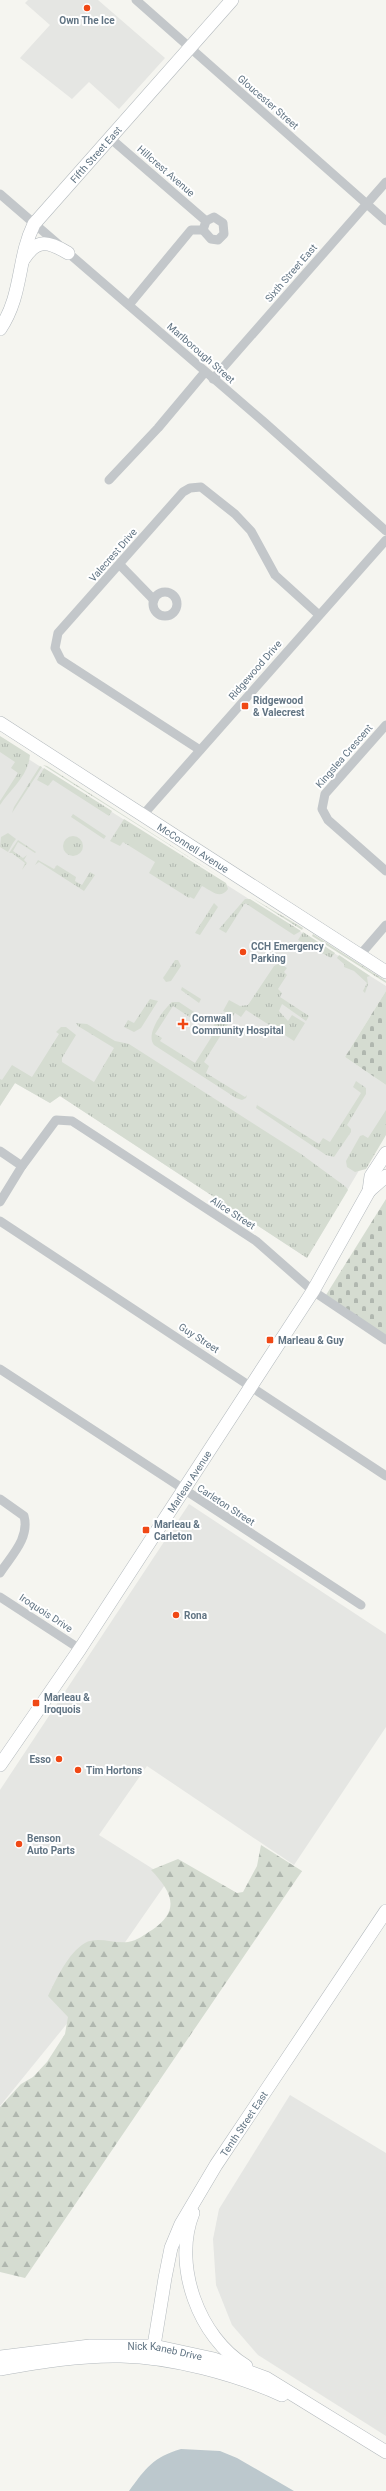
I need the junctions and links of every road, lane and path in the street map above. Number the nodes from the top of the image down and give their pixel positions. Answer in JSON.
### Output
{"nodes":[{"id":1,"x":136,"y":0,"type":"edge"},
{"id":2,"x":232,"y":0,"type":"edge"},
{"id":3,"x":189,"y":47,"type":"junction"},
{"id":4,"x":110,"y":138,"type":"junction"},
{"id":5,"x":386,"y":182,"type":"edge"},
{"id":6,"x":0,"y":194,"type":"edge"},
{"id":7,"x":367,"y":204,"type":"junction"},
{"id":8,"x":386,"y":220,"type":"edge"},
{"id":9,"x":34,"y":224,"type":"junction"},
{"id":10,"x":68,"y":253,"type":"junction"},
{"id":11,"x":23,"y":260,"type":"junction"},
{"id":12,"x":129,"y":305,"type":"junction"},
{"id":13,"x":0,"y":329,"type":"edge"},
{"id":14,"x":205,"y":372,"type":"junction"},
{"id":15,"x":213,"y":379,"type":"junction"},
{"id":16,"x":109,"y":480,"type":"dead end"},
{"id":17,"x":386,"y":531,"type":"edge"},
{"id":18,"x":386,"y":540,"type":"edge"},
{"id":19,"x":120,"y":565,"type":"junction"},
{"id":20,"x":154,"y":600,"type":"dead end"},
{"id":21,"x":318,"y":614,"type":"junction"},
{"id":22,"x":0,"y":723,"type":"edge"},
{"id":23,"x":386,"y":725,"type":"edge"},
{"id":24,"x":200,"y":750,"type":"junction"},
{"id":25,"x":142,"y":816,"type":"junction"},
{"id":26,"x":386,"y":871,"type":"edge"},
{"id":27,"x":386,"y":925,"type":"edge"},
{"id":28,"x":360,"y":955,"type":"junction"},
{"id":29,"x":386,"y":972,"type":"edge"},
{"id":30,"x":0,"y":1151,"type":"edge"},
{"id":31,"x":386,"y":1153,"type":"edge"},
{"id":32,"x":22,"y":1166,"type":"junction"},
{"id":33,"x":386,"y":1176,"type":"edge"},
{"id":34,"x":369,"y":1191,"type":"junction"},
{"id":35,"x":0,"y":1202,"type":"edge"},
{"id":36,"x":0,"y":1221,"type":"edge"},
{"id":37,"x":313,"y":1291,"type":"junction"},
{"id":38,"x":386,"y":1340,"type":"edge"},
{"id":39,"x":0,"y":1369,"type":"edge"},
{"id":40,"x":250,"y":1385,"type":"junction"},
{"id":41,"x":386,"y":1476,"type":"edge"},
{"id":42,"x":182,"y":1489,"type":"junction"},
{"id":43,"x":0,"y":1498,"type":"edge"},
{"id":44,"x":0,"y":1573,"type":"edge"},
{"id":45,"x":0,"y":1597,"type":"edge"},
{"id":46,"x":362,"y":1605,"type":"dead end"},
{"id":47,"x":80,"y":1648,"type":"junction"},
{"id":48,"x":0,"y":1765,"type":"edge"},
{"id":49,"x":386,"y":1911,"type":"edge"},
{"id":50,"x":202,"y":2190,"type":"junction"},
{"id":51,"x":153,"y":2352,"type":"junction"},
{"id":52,"x":0,"y":2357,"type":"edge"},
{"id":53,"x":0,"y":2368,"type":"edge"},
{"id":54,"x":266,"y":2378,"type":"junction"},
{"id":55,"x":316,"y":2410,"type":"junction"},
{"id":56,"x":386,"y":2452,"type":"edge"}],
"edges":[{"from":1,"to":3,"type":"street","name":"Gloucester Street"},
{"from":2,"to":3,"type":"street","name":"Fifth Street East"},
{"from":3,"to":4,"type":"street","name":"Fifth Street East"},
{"from":3,"to":7,"type":"street","name":"Gloucester Street"},
{"from":4,"to":9,"type":"street","name":"Fifth Street East"},
{"from":4,"to":12,"type":"street","name":"Hillcrest Avenue"},
{"from":5,"to":7,"type":"street","name":"Sixth Street East"},
{"from":6,"to":9,"type":"street","name":"Marlborough Street"},
{"from":7,"to":8,"type":"street","name":"Gloucester Street"},
{"from":7,"to":15,"type":"street","name":"Sixth Street East"},
{"from":9,"to":10,"type":"street","name":"Marlborough Street"},
{"from":9,"to":11,"type":"street","name":"Fifth Street East"},
{"from":10,"to":11,"type":"street"},
{"from":10,"to":12,"type":"street","name":"Marlborough Street"},
{"from":11,"to":13,"type":"street","name":"Fifth Street East"},
{"from":12,"to":14,"type":"street","name":"Marlborough Street"},
{"from":14,"to":15,"type":"street","name":"Marlborough Street"},
{"from":14,"to":16,"type":"street"},
{"from":15,"to":17,"type":"street","name":"Marlborough Street"},
{"from":18,"to":21,"type":"street","name":"Ridgewood Drive"},
{"from":19,"to":20,"type":"street"},
{"from":19,"to":21,"type":"street","name":"Valecrest Drive"},
{"from":19,"to":24,"type":"street","name":"Valecrest Drive"},
{"from":21,"to":24,"type":"street","name":"Ridgewood Drive"},
{"from":22,"to":25,"type":"street","name":"McConnell Avenue"},
{"from":23,"to":26,"type":"street","name":"Kingslea Crescent"},
{"from":24,"to":25,"type":"street","name":"Ridgewood Drive"},
{"from":25,"to":28,"type":"street","name":"McConnell Avenue"},
{"from":27,"to":28,"type":"street"},
{"from":28,"to":29,"type":"street","name":"McConnell Avenue"},
{"from":30,"to":32,"type":"street"},
{"from":31,"to":34,"type":"street","name":"Marleau Avenue"},
{"from":32,"to":35,"type":"street"},
{"from":32,"to":37,"type":"street","name":"Alice Street"},
{"from":33,"to":34,"type":"street","name":"Marleau Avenue"},
{"from":34,"to":37,"type":"street","name":"Marleau Avenue"},
{"from":36,"to":40,"type":"street","name":"Guy Street"},
{"from":37,"to":38,"type":"street","name":"Alice Street"},
{"from":37,"to":40,"type":"street","name":"Marleau Avenue"},
{"from":39,"to":42,"type":"street","name":"Carleton Street"},
{"from":40,"to":41,"type":"street","name":"Guy Street"},
{"from":40,"to":42,"type":"street","name":"Marleau Avenue"},
{"from":42,"to":46,"type":"street","name":"Carleton Street"},
{"from":42,"to":47,"type":"street","name":"Marleau Avenue"},
{"from":43,"to":44,"type":"street"},
{"from":45,"to":47,"type":"street","name":"Iroquois Drive"},
{"from":47,"to":48,"type":"street","name":"Marleau Avenue"},
{"from":49,"to":50,"type":"street","name":"Tenth Street East"},
{"from":50,"to":51,"type":"street","name":"Tenth Street East"},
{"from":50,"to":54,"type":"street"},
{"from":51,"to":52,"type":"street","name":"Nick Kaneb Drive"},
{"from":51,"to":53,"type":"street","name":"Nick Kaneb Drive"},
{"from":51,"to":54,"type":"street","name":"Nick Kaneb Drive"},
{"from":51,"to":55,"type":"street","name":"Nick Kaneb Drive"},
{"from":54,"to":55,"type":"street","name":"Nick Kaneb Drive"},
{"from":55,"to":56,"type":"street","name":"Nick Kaneb Drive"}]}
